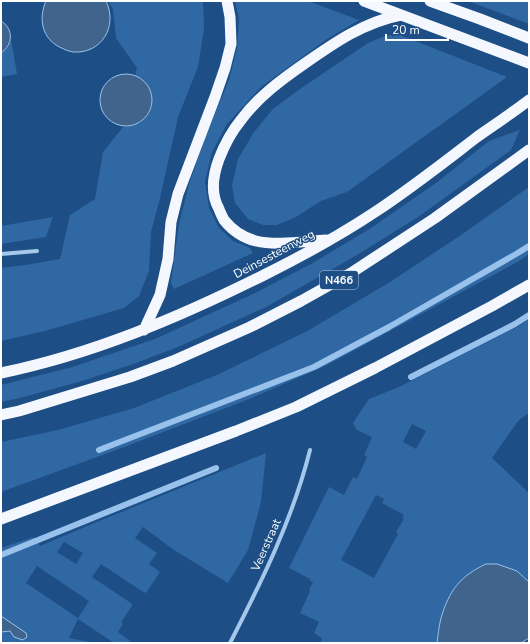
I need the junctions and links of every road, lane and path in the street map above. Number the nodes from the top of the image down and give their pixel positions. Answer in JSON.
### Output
{"nodes":[{"id":1,"x":227,"y":1,"type":"edge"},
{"id":2,"x":364,"y":1,"type":"edge"},
{"id":3,"x":430,"y":1,"type":"edge"},
{"id":4,"x":401,"y":15,"type":"junction"},
{"id":5,"x":529,"y":38,"type":"edge"},
{"id":6,"x":529,"y":63,"type":"edge"},
{"id":7,"x":529,"y":100,"type":"edge"},
{"id":8,"x":529,"y":150,"type":"edge"},
{"id":9,"x":330,"y":239,"type":"junction"},
{"id":10,"x":36,"y":251,"type":"dead end"},
{"id":11,"x":1,"y":254,"type":"edge"},
{"id":12,"x":529,"y":285,"type":"edge"},
{"id":13,"x":144,"y":330,"type":"junction"},
{"id":14,"x":1,"y":373,"type":"edge"},
{"id":15,"x":1,"y":415,"type":"edge"},
{"id":16,"x":310,"y":450,"type":"dead end"},
{"id":17,"x":1,"y":519,"type":"edge"},
{"id":18,"x":230,"y":643,"type":"edge"}],
"edges":[{"from":1,"to":13,"type":"highway"},
{"from":2,"to":4,"type":"highway"},
{"from":3,"to":5,"type":"highway"},
{"from":4,"to":6,"type":"highway"},
{"from":4,"to":9,"type":"highway"},
{"from":7,"to":9,"type":"highway","name":"Deinsesteenweg"},
{"from":8,"to":15,"type":"highway","number":"N466"},
{"from":9,"to":13,"type":"highway","name":"Deinsesteenweg"},
{"from":10,"to":11,"type":"street"},
{"from":12,"to":17,"type":"highway"},
{"from":13,"to":14,"type":"highway","name":"Deinsesteenweg"},
{"from":16,"to":18,"type":"street","name":"Veerstraat"}]}
